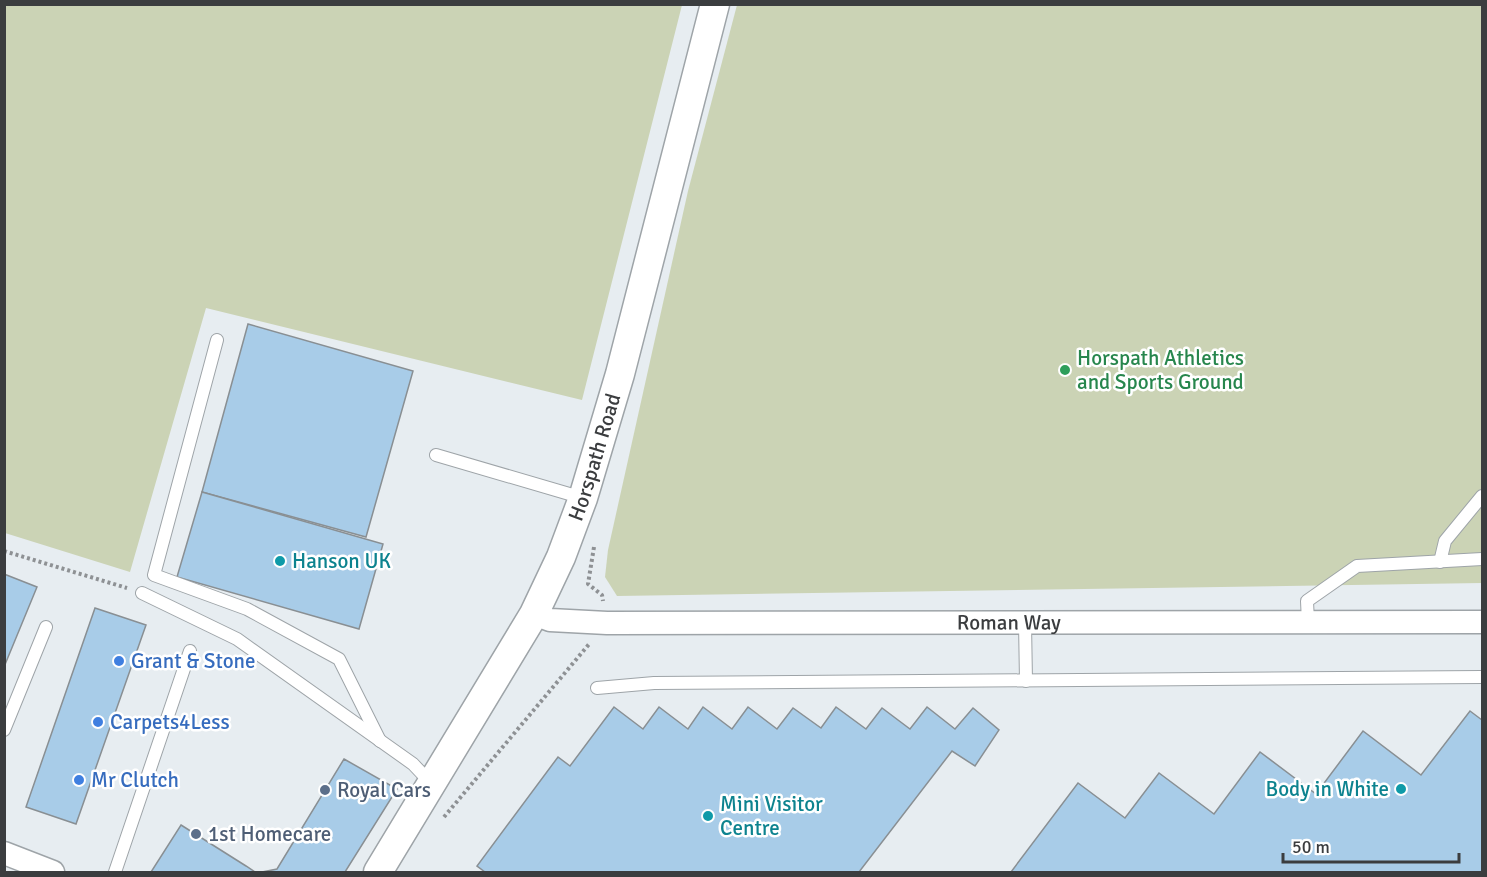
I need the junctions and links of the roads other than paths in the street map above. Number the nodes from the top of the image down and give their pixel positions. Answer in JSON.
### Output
{"nodes":[{"id":1,"x":715,"y":4,"type":"edge"},
{"id":2,"x":218,"y":340,"type":"dead end"},
{"id":3,"x":436,"y":455,"type":"dead end"},
{"id":4,"x":1482,"y":496,"type":"edge"},
{"id":5,"x":583,"y":498,"type":"junction"},
{"id":6,"x":1482,"y":559,"type":"edge"},
{"id":7,"x":1440,"y":561,"type":"junction"},
{"id":8,"x":142,"y":593,"type":"dead end"},
{"id":9,"x":534,"y":614,"type":"junction"},
{"id":10,"x":1025,"y":622,"type":"junction"},
{"id":11,"x":1308,"y":622,"type":"junction"},
{"id":12,"x":1482,"y":622,"type":"edge"},
{"id":13,"x":46,"y":627,"type":"dead end"},
{"id":14,"x":190,"y":651,"type":"dead end"},
{"id":15,"x":1482,"y":677,"type":"edge"},
{"id":16,"x":1026,"y":681,"type":"junction"},
{"id":17,"x":597,"y":688,"type":"dead end"},
{"id":18,"x":4,"y":730,"type":"edge"},
{"id":19,"x":380,"y":741,"type":"junction"},
{"id":20,"x":432,"y":784,"type":"junction"},
{"id":21,"x":4,"y":853,"type":"edge"},
{"id":22,"x":53,"y":873,"type":"edge"},
{"id":23,"x":115,"y":873,"type":"edge"},
{"id":24,"x":378,"y":873,"type":"edge"}],
"edges":[{"from":1,"to":5,"type":"street","name":"Horspath Road"},
{"from":2,"to":19,"type":"lane"},
{"from":3,"to":5,"type":"lane"},
{"from":4,"to":7,"type":"lane"},
{"from":5,"to":9,"type":"street","name":"Horspath Road"},
{"from":6,"to":7,"type":"lane"},
{"from":7,"to":11,"type":"lane"},
{"from":8,"to":19,"type":"lane"},
{"from":9,"to":10,"type":"street","name":"Roman Way"},
{"from":9,"to":20,"type":"street","name":"Horspath Road"},
{"from":10,"to":11,"type":"street","name":"Roman Way"},
{"from":10,"to":16,"type":"lane"},
{"from":11,"to":12,"type":"street","name":"Roman Way"},
{"from":13,"to":18,"type":"lane"},
{"from":14,"to":23,"type":"lane"},
{"from":15,"to":16,"type":"lane"},
{"from":16,"to":17,"type":"lane"},
{"from":19,"to":20,"type":"lane"},
{"from":20,"to":24,"type":"street","name":"Horspath Road"},
{"from":21,"to":22,"type":"street"}]}
